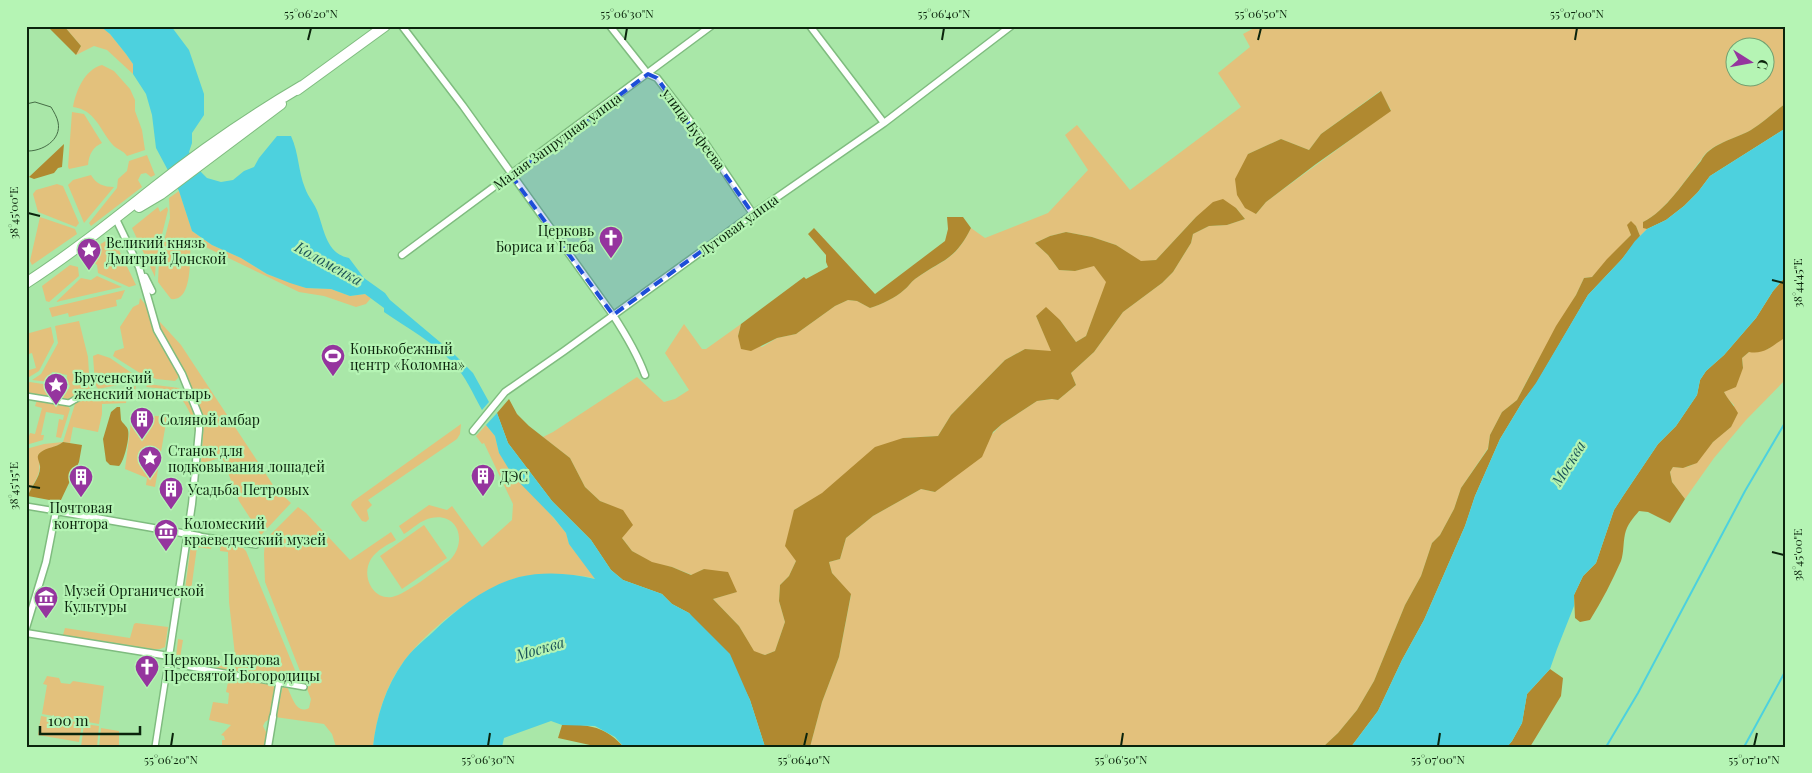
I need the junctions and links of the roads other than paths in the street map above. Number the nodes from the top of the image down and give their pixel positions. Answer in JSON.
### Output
{"nodes":[{"id":1,"x":385,"y":26,"type":"edge"},
{"id":2,"x":402,"y":26,"type":"edge"},
{"id":3,"x":610,"y":26,"type":"edge"},
{"id":4,"x":711,"y":26,"type":"edge"},
{"id":5,"x":810,"y":26,"type":"edge"},
{"id":6,"x":1011,"y":26,"type":"edge"},
{"id":7,"x":648,"y":74,"type":"junction"},
{"id":8,"x":884,"y":123,"type":"junction"},
{"id":9,"x":511,"y":175,"type":"junction"},
{"id":10,"x":753,"y":214,"type":"junction"},
{"id":11,"x":116,"y":219,"type":"junction"},
{"id":12,"x":402,"y":255,"type":"dead end"},
{"id":13,"x":139,"y":267,"type":"junction"},
{"id":14,"x":26,"y":283,"type":"edge"},
{"id":15,"x":152,"y":291,"type":"dead end"},
{"id":16,"x":613,"y":316,"type":"junction"},
{"id":17,"x":645,"y":375,"type":"dead end"},
{"id":18,"x":83,"y":395,"type":"dead end"},
{"id":19,"x":26,"y":396,"type":"edge"},
{"id":20,"x":473,"y":431,"type":"dead end"},
{"id":21,"x":26,"y":506,"type":"edge"},
{"id":22,"x":56,"y":511,"type":"junction"},
{"id":23,"x":187,"y":534,"type":"junction"},
{"id":24,"x":199,"y":536,"type":"joint"},
{"id":25,"x":256,"y":546,"type":"dead end"},
{"id":26,"x":26,"y":628,"type":"edge"},
{"id":27,"x":26,"y":633,"type":"edge"},
{"id":28,"x":169,"y":660,"type":"junction"},
{"id":29,"x":279,"y":682,"type":"junction"},
{"id":30,"x":304,"y":687,"type":"dead end"},
{"id":31,"x":273,"y":717,"type":"joint"},
{"id":32,"x":155,"y":747,"type":"edge"},
{"id":33,"x":268,"y":747,"type":"edge"}],
"edges":[{"from":1,"to":11,"type":"main road"},
{"from":2,"to":9,"type":"street"},
{"from":3,"to":7,"type":"street","name":"улица Буфеева"},
{"from":4,"to":7,"type":"street","name":"Малая Запрудная улица"},
{"from":5,"to":8,"type":"street"},
{"from":6,"to":8,"type":"street","name":"Луговая улица"},
{"from":7,"to":9,"type":"street","name":"Малая Запрудная улица"},
{"from":7,"to":10,"type":"street","name":"улица Буфеева"},
{"from":8,"to":10,"type":"street","name":"Луговая улица"},
{"from":9,"to":12,"type":"street","name":"Малая Запрудная улица"},
{"from":9,"to":16,"type":"street"},
{"from":10,"to":16,"type":"street","name":"Луговая улица"},
{"from":11,"to":13,"type":"street"},
{"from":11,"to":14,"type":"main road"},
{"from":13,"to":15,"type":"street"},
{"from":13,"to":23,"type":"street"},
{"from":16,"to":17,"type":"street"},
{"from":16,"to":20,"type":"street","name":"Луговая улица"},
{"from":18,"to":19,"type":"street"},
{"from":21,"to":22,"type":"street"},
{"from":22,"to":23,"type":"street"},
{"from":22,"to":26,"type":"street"},
{"from":23,"to":24,"type":"street"},
{"from":23,"to":28,"type":"street"},
{"from":24,"to":25,"type":"street"},
{"from":27,"to":28,"type":"street"},
{"from":28,"to":29,"type":"street"},
{"from":28,"to":32,"type":"street"},
{"from":29,"to":30,"type":"street"},
{"from":29,"to":31,"type":"street"},
{"from":31,"to":33,"type":"street"}]}
